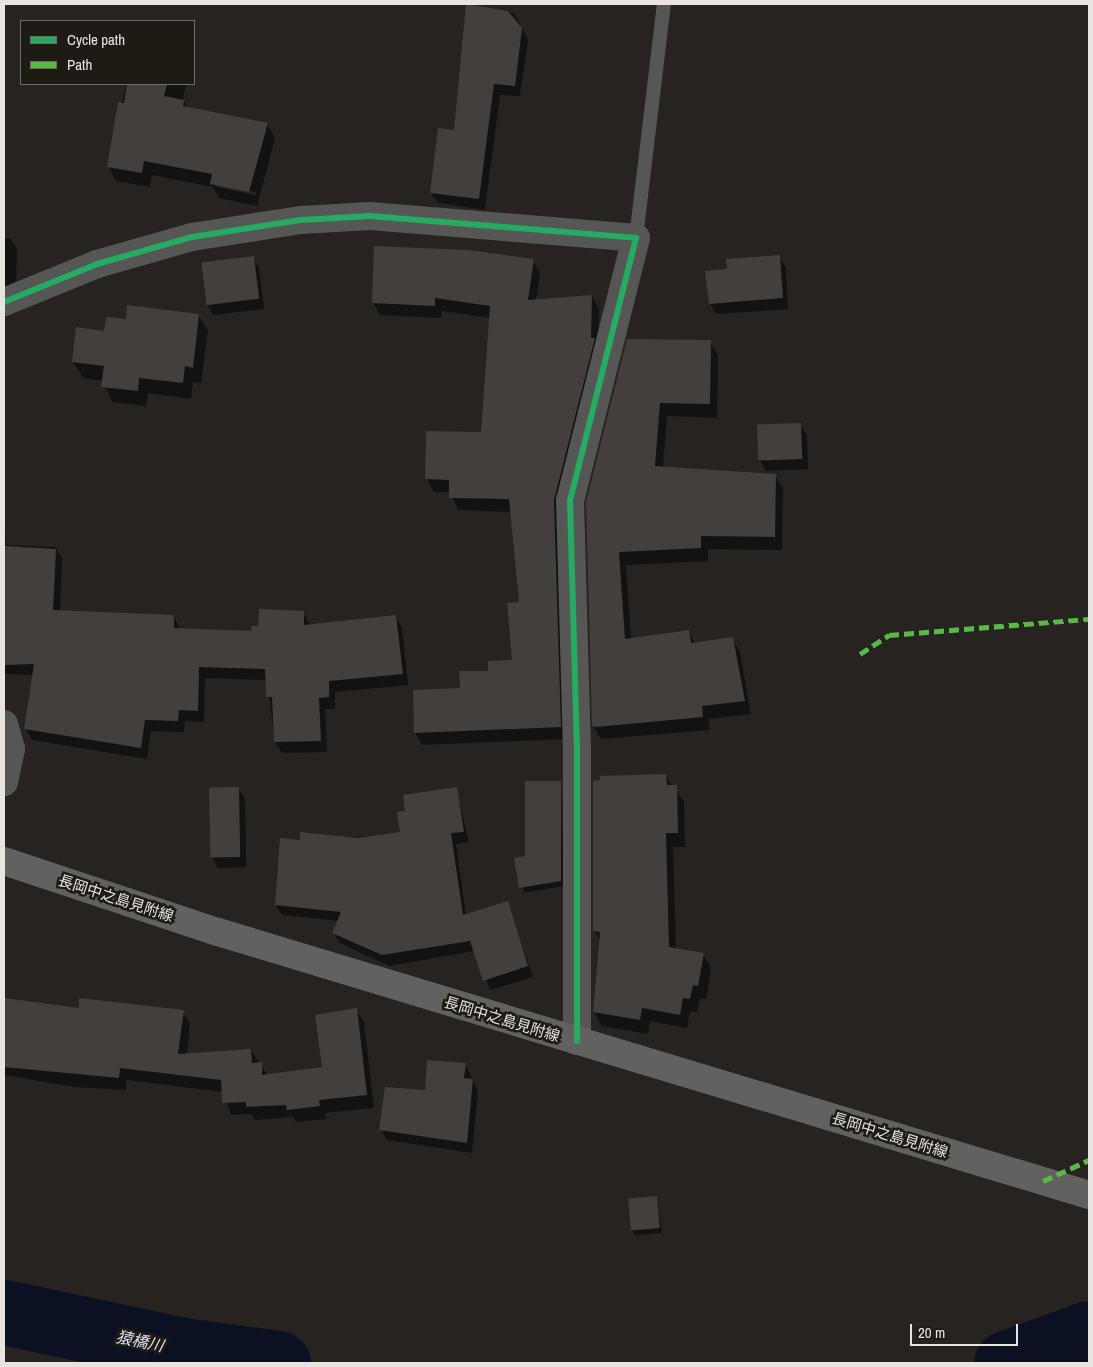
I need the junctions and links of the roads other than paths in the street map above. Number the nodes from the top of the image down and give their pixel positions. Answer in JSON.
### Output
{"nodes":[{"id":1,"x":664,"y":4,"type":"edge"},
{"id":2,"x":636,"y":238,"type":"junction"},
{"id":3,"x":4,"y":302,"type":"edge"},
{"id":4,"x":4,"y":724,"type":"edge"},
{"id":5,"x":4,"y":782,"type":"edge"},
{"id":6,"x":4,"y":861,"type":"edge"},
{"id":7,"x":577,"y":1041,"type":"junction"},
{"id":8,"x":1089,"y":1195,"type":"edge"}],
"edges":[{"from":1,"to":2,"type":"lane"},
{"from":2,"to":3,"type":"street"},
{"from":2,"to":7,"type":"street"},
{"from":4,"to":5,"type":"street"},
{"from":6,"to":7,"type":"main road","name":"長岡中之島見附線"},
{"from":7,"to":8,"type":"main road","name":"長岡中之島見附線"}]}
